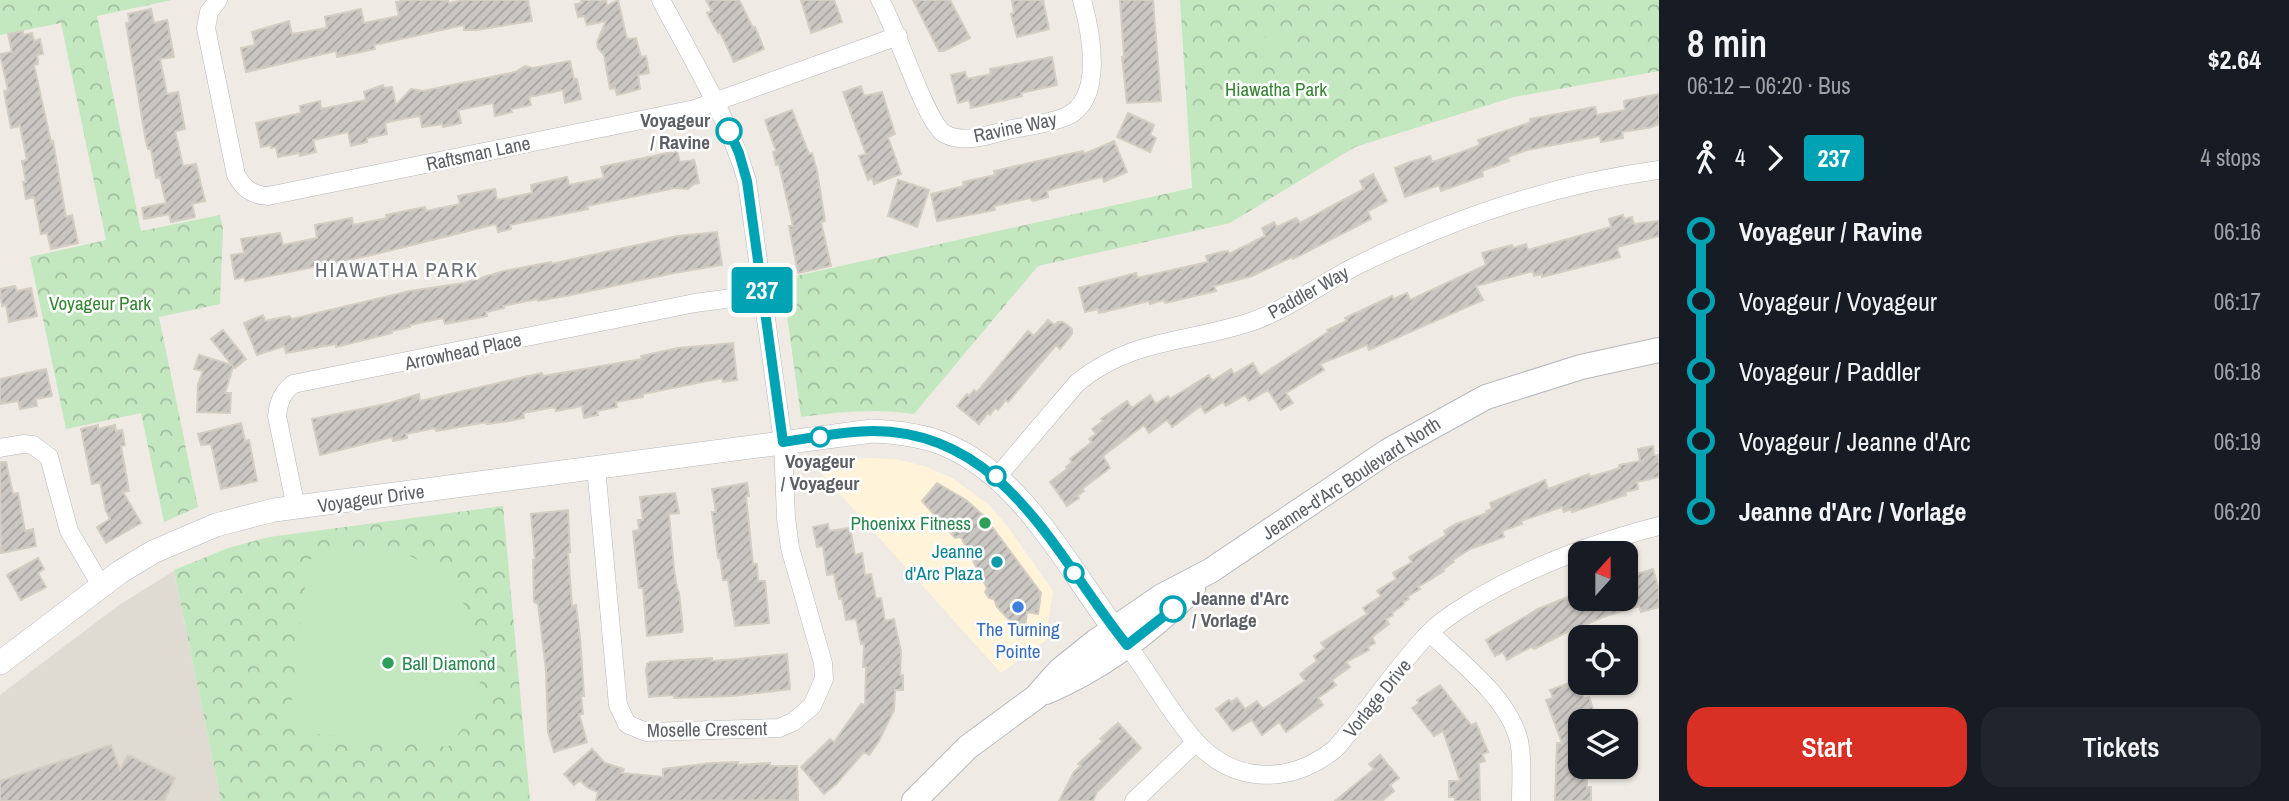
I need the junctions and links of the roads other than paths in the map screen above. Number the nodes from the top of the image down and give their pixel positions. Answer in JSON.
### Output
{"nodes":[{"id":1,"x":218,"y":0,"type":"edge"},
{"id":2,"x":661,"y":0,"type":"edge"},
{"id":3,"x":880,"y":0,"type":"edge"},
{"id":4,"x":1082,"y":0,"type":"edge"},
{"id":5,"x":898,"y":36,"type":"junction"},
{"id":6,"x":715,"y":102,"type":"junction"},
{"id":7,"x":1659,"y":170,"type":"edge"},
{"id":8,"x":762,"y":295,"type":"junction"},
{"id":9,"x":1659,"y":350,"type":"edge"},
{"id":10,"x":783,"y":442,"type":"junction"},
{"id":11,"x":0,"y":448,"type":"edge"},
{"id":12,"x":596,"y":467,"type":"junction"},
{"id":13,"x":997,"y":477,"type":"junction"},
{"id":14,"x":296,"y":508,"type":"junction"},
{"id":15,"x":1659,"y":526,"type":"edge"},
{"id":16,"x":102,"y":587,"type":"junction"},
{"id":17,"x":1430,"y":633,"type":"junction"},
{"id":18,"x":1121,"y":637,"type":"junction"},
{"id":19,"x":0,"y":663,"type":"edge"},
{"id":20,"x":1196,"y":742,"type":"junction"},
{"id":21,"x":914,"y":801,"type":"edge"},
{"id":22,"x":1134,"y":801,"type":"edge"},
{"id":23,"x":1521,"y":801,"type":"edge"}],
"edges":[{"from":1,"to":6,"type":"street","name":"Raftsman Lane"},
{"from":2,"to":6,"type":"street"},
{"from":3,"to":5,"type":"street","name":"Ravine Way"},
{"from":4,"to":5,"type":"street","name":"Ravine Way"},
{"from":5,"to":6,"type":"street","name":"Raftsman Lane"},
{"from":6,"to":8,"type":"street"},
{"from":7,"to":13,"type":"street","name":"Paddler Way"},
{"from":8,"to":10,"type":"street"},
{"from":8,"to":14,"type":"street","name":"Arrowhead Place"},
{"from":9,"to":18,"type":"main road","name":"Jeanne-d'Arc Boulevard North"},
{"from":10,"to":12,"type":"street","name":"Voyageur Drive"},
{"from":10,"to":12,"type":"street","name":"Moselle Crescent"},
{"from":10,"to":13,"type":"street","name":"Voyageur Drive"},
{"from":11,"to":16,"type":"street"},
{"from":12,"to":14,"type":"street","name":"Voyageur Drive"},
{"from":13,"to":18,"type":"street","name":"Voyageur Drive"},
{"from":14,"to":16,"type":"street","name":"Voyageur Drive"},
{"from":15,"to":17,"type":"street","name":"Vorlage Drive"},
{"from":16,"to":19,"type":"street","name":"Voyageur Drive"},
{"from":17,"to":20,"type":"street","name":"Vorlage Drive"},
{"from":17,"to":23,"type":"street"},
{"from":18,"to":20,"type":"street","name":"Vorlage Drive"},
{"from":18,"to":21,"type":"main road","name":"Jeanne-d'Arc Boulevard North"},
{"from":20,"to":22,"type":"street"}]}
